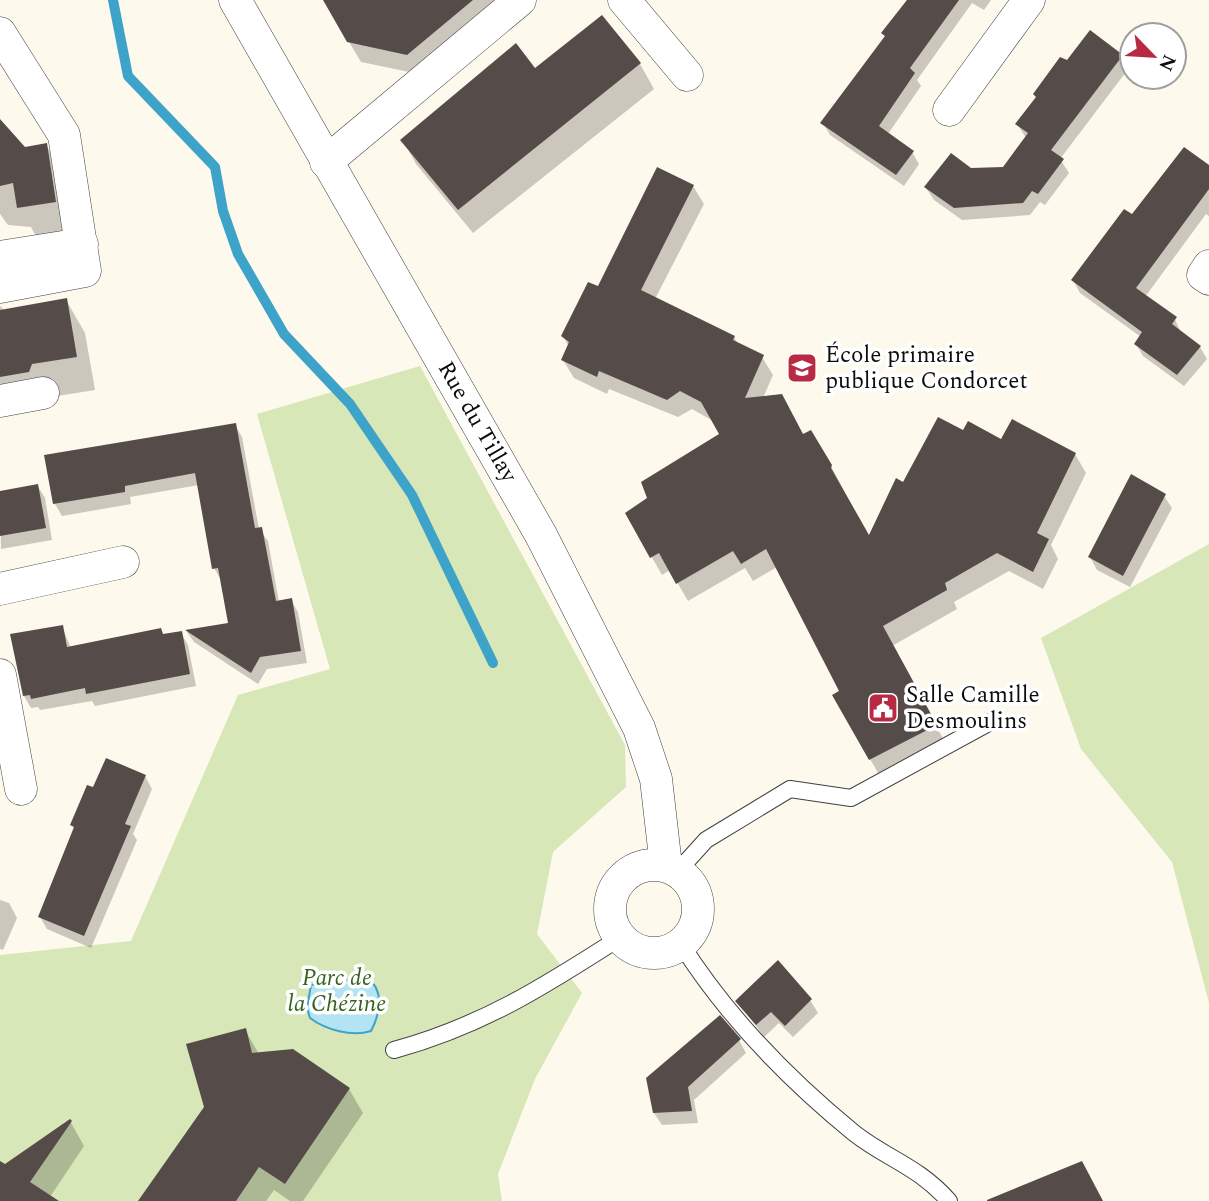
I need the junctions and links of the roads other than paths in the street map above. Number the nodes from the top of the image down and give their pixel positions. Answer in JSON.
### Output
{"nodes":[{"id":1,"x":234,"y":0,"type":"edge"},
{"id":2,"x":520,"y":0,"type":"edge"},
{"id":3,"x":624,"y":0,"type":"edge"},
{"id":4,"x":1029,"y":0,"type":"edge"},
{"id":5,"x":0,"y":33,"type":"edge"},
{"id":6,"x":688,"y":75,"type":"dead end"},
{"id":7,"x":949,"y":110,"type":"dead end"},
{"id":8,"x":326,"y":162,"type":"junction"},
{"id":9,"x":82,"y":244,"type":"junction"},
{"id":10,"x":0,"y":257,"type":"edge"},
{"id":11,"x":1209,"y":266,"type":"edge"},
{"id":12,"x":1209,"y":279,"type":"edge"},
{"id":13,"x":0,"y":288,"type":"edge"},
{"id":14,"x":43,"y":393,"type":"dead end"},
{"id":15,"x":0,"y":401,"type":"edge"},
{"id":16,"x":123,"y":562,"type":"dead end"},
{"id":17,"x":0,"y":589,"type":"edge"},
{"id":18,"x":0,"y":675,"type":"edge"},
{"id":19,"x":994,"y":720,"type":"dead end"},
{"id":20,"x":21,"y":789,"type":"dead end"},
{"id":21,"x":672,"y":869,"type":"junction"},
{"id":22,"x":621,"y":937,"type":"junction"},
{"id":23,"x":681,"y":944,"type":"junction"},
{"id":24,"x":394,"y":1050,"type":"dead end"},
{"id":25,"x":949,"y":1201,"type":"edge"}],
"edges":[{"from":1,"to":8,"type":"street","name":"Rue du Tillay"},
{"from":2,"to":8,"type":"street"},
{"from":3,"to":6,"type":"street"},
{"from":4,"to":7,"type":"street"},
{"from":5,"to":9,"type":"street"},
{"from":8,"to":21,"type":"street","name":"Rue du Tillay"},
{"from":9,"to":10,"type":"street"},
{"from":9,"to":13,"type":"street"},
{"from":11,"to":12,"type":"street"},
{"from":14,"to":15,"type":"street"},
{"from":16,"to":17,"type":"street"},
{"from":18,"to":20,"type":"street"},
{"from":19,"to":21,"type":"lane"},
{"from":21,"to":22,"type":"street"},
{"from":21,"to":23,"type":"street"},
{"from":22,"to":23,"type":"street"},
{"from":22,"to":24,"type":"lane"},
{"from":23,"to":25,"type":"lane"}]}
